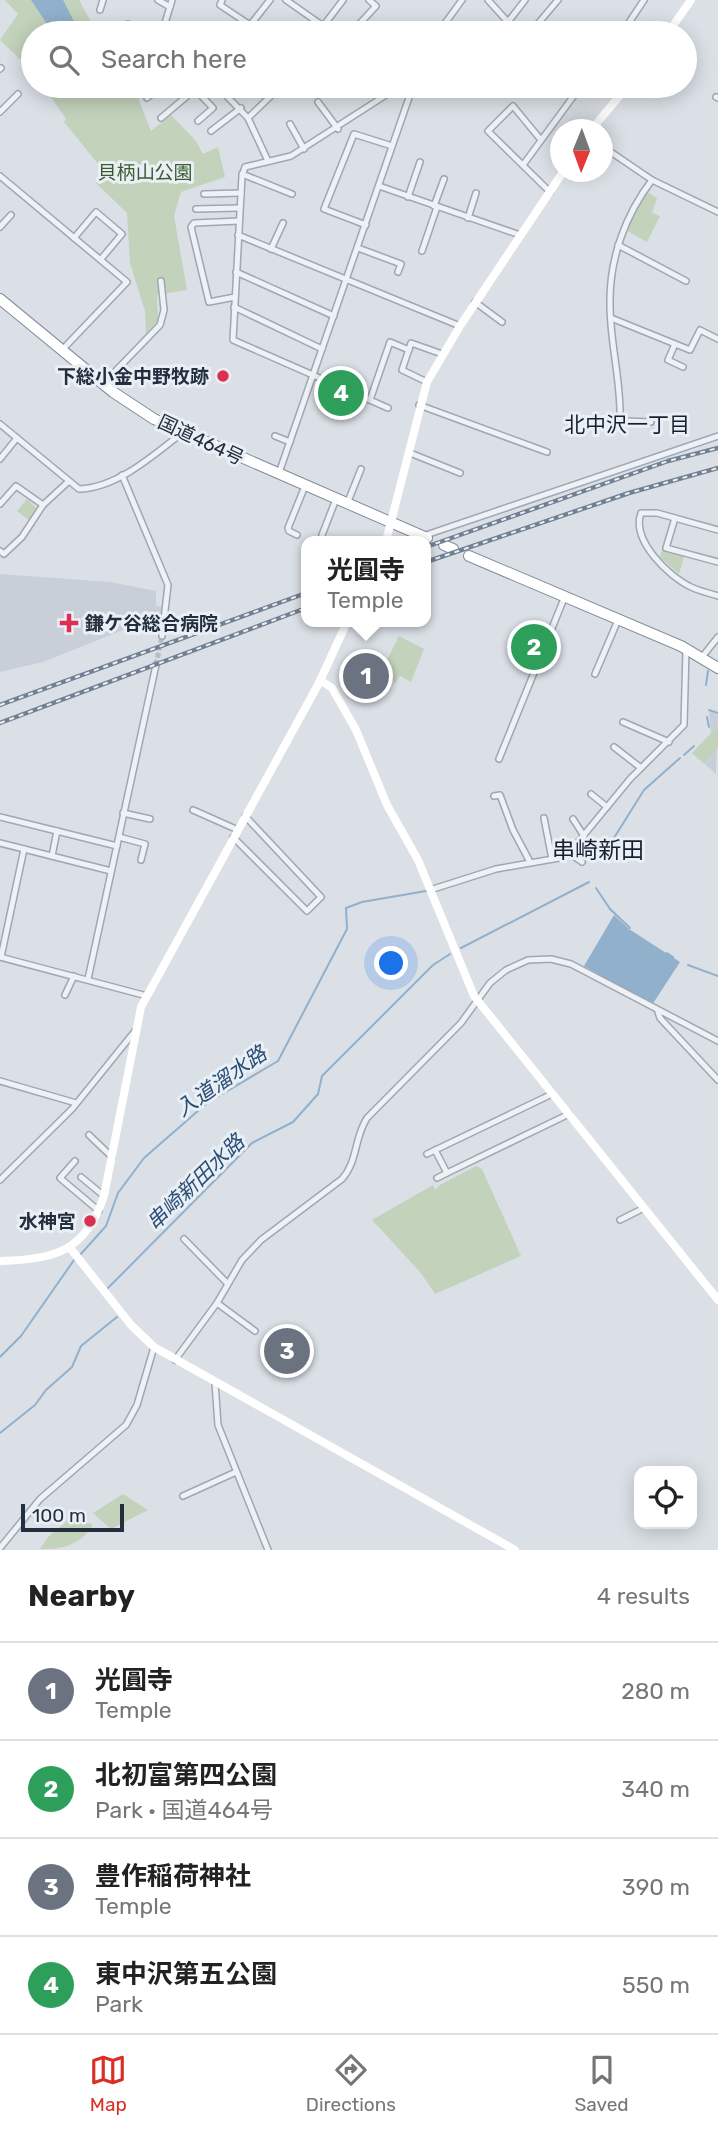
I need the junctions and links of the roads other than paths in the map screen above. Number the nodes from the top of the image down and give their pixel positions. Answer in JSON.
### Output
{"nodes":[{"id":1,"x":103,"y":0,"type":"edge"},
{"id":2,"x":158,"y":0,"type":"edge"},
{"id":3,"x":222,"y":0,"type":"edge"},
{"id":4,"x":270,"y":0,"type":"edge"},
{"id":5,"x":286,"y":0,"type":"edge"},
{"id":6,"x":343,"y":0,"type":"edge"},
{"id":7,"x":369,"y":0,"type":"edge"},
{"id":8,"x":462,"y":0,"type":"edge"},
{"id":9,"x":488,"y":0,"type":"edge"},
{"id":10,"x":525,"y":0,"type":"edge"},
{"id":11,"x":558,"y":0,"type":"edge"},
{"id":12,"x":644,"y":0,"type":"edge"},
{"id":13,"x":691,"y":0,"type":"edge"},
{"id":14,"x":171,"y":3,"type":"edge"},
{"id":15,"x":100,"y":10,"type":"dead end"},
{"id":16,"x":166,"y":21,"type":"edge"},
{"id":17,"x":244,"y":21,"type":"edge"},
{"id":18,"x":253,"y":21,"type":"edge"},
{"id":19,"x":316,"y":21,"type":"edge"},
{"id":20,"x":327,"y":21,"type":"edge"},
{"id":21,"x":362,"y":21,"type":"edge"},
{"id":22,"x":447,"y":21,"type":"edge"},
{"id":23,"x":507,"y":21,"type":"edge"},
{"id":24,"x":509,"y":21,"type":"edge"},
{"id":25,"x":540,"y":21,"type":"edge"},
{"id":26,"x":630,"y":21,"type":"edge"},
{"id":27,"x":676,"y":21,"type":"edge"},
{"id":28,"x":18,"y":94,"type":"dead end"},
{"id":29,"x":183,"y":98,"type":"edge"},
{"id":30,"x":204,"y":98,"type":"edge"},
{"id":31,"x":230,"y":98,"type":"edge"},
{"id":32,"x":270,"y":98,"type":"edge"},
{"id":33,"x":279,"y":98,"type":"edge"},
{"id":34,"x":383,"y":98,"type":"edge"},
{"id":35,"x":409,"y":98,"type":"edge"},
{"id":36,"x":572,"y":98,"type":"edge"},
{"id":37,"x":618,"y":98,"type":"edge"},
{"id":38,"x":282,"y":101,"type":"dead end"},
{"id":39,"x":318,"y":102,"type":"dead end"},
{"id":40,"x":241,"y":108,"type":"junction"},
{"id":41,"x":0,"y":111,"type":"edge"},
{"id":42,"x":161,"y":118,"type":"dead end"},
{"id":43,"x":248,"y":118,"type":"junction"},
{"id":44,"x":556,"y":119,"type":"edge"},
{"id":45,"x":600,"y":119,"type":"edge"},
{"id":46,"x":198,"y":121,"type":"dead end"},
{"id":47,"x":290,"y":124,"type":"dead end"},
{"id":48,"x":550,"y":127,"type":"edge"},
{"id":49,"x":338,"y":129,"type":"junction"},
{"id":50,"x":211,"y":131,"type":"dead end"},
{"id":51,"x":541,"y":139,"type":"junction"},
{"id":52,"x":392,"y":146,"type":"junction"},
{"id":53,"x":304,"y":149,"type":"junction"},
{"id":54,"x":613,"y":153,"type":"edge"},
{"id":55,"x":268,"y":162,"type":"junction"},
{"id":56,"x":420,"y":162,"type":"dead end"},
{"id":57,"x":523,"y":165,"type":"junction"},
{"id":58,"x":242,"y":174,"type":"junction"},
{"id":59,"x":0,"y":176,"type":"edge"},
{"id":60,"x":444,"y":179,"type":"dead end"},
{"id":61,"x":652,"y":180,"type":"junction"},
{"id":62,"x":556,"y":182,"type":"edge"},
{"id":63,"x":379,"y":187,"type":"junction"},
{"id":64,"x":550,"y":192,"type":"junction"},
{"id":65,"x":240,"y":193,"type":"junction"},
{"id":66,"x":204,"y":194,"type":"dead end"},
{"id":67,"x":292,"y":194,"type":"dead end"},
{"id":68,"x":476,"y":194,"type":"dead end"},
{"id":69,"x":408,"y":197,"type":"junction"},
{"id":70,"x":436,"y":206,"type":"junction"},
{"id":71,"x":239,"y":208,"type":"junction"},
{"id":72,"x":195,"y":209,"type":"dead end"},
{"id":73,"x":718,"y":212,"type":"edge"},
{"id":74,"x":10,"y":215,"type":"dead end"},
{"id":75,"x":468,"y":218,"type":"junction"},
{"id":76,"x":239,"y":221,"type":"junction"},
{"id":77,"x":283,"y":223,"type":"dead end"},
{"id":78,"x":366,"y":225,"type":"junction"},
{"id":79,"x":0,"y":227,"type":"edge"},
{"id":80,"x":238,"y":235,"type":"junction"},
{"id":81,"x":520,"y":235,"type":"junction"},
{"id":82,"x":75,"y":238,"type":"junction"},
{"id":83,"x":618,"y":245,"type":"junction"},
{"id":84,"x":358,"y":248,"type":"junction"},
{"id":85,"x":271,"y":249,"type":"junction"},
{"id":86,"x":422,"y":251,"type":"dead end"},
{"id":87,"x":101,"y":259,"type":"junction"},
{"id":88,"x":236,"y":272,"type":"junction"},
{"id":89,"x":398,"y":272,"type":"dead end"},
{"id":90,"x":161,"y":281,"type":"dead end"},
{"id":91,"x":345,"y":281,"type":"junction"},
{"id":92,"x":686,"y":281,"type":"dead end"},
{"id":93,"x":235,"y":297,"type":"junction"},
{"id":94,"x":0,"y":299,"type":"edge"},
{"id":95,"x":475,"y":302,"type":"junction"},
{"id":96,"x":234,"y":307,"type":"junction"},
{"id":97,"x":334,"y":316,"type":"junction"},
{"id":98,"x":611,"y":318,"type":"junction"},
{"id":99,"x":502,"y":322,"type":"dead end"},
{"id":100,"x":460,"y":326,"type":"junction"},
{"id":101,"x":718,"y":339,"type":"edge"},
{"id":102,"x":675,"y":344,"type":"junction"},
{"id":103,"x":322,"y":349,"type":"junction"},
{"id":104,"x":409,"y":349,"type":"junction"},
{"id":105,"x":62,"y":350,"type":"junction"},
{"id":106,"x":442,"y":355,"type":"junction"},
{"id":107,"x":683,"y":366,"type":"dead end"},
{"id":108,"x":314,"y":375,"type":"junction"},
{"id":109,"x":427,"y":382,"type":"junction"},
{"id":110,"x":103,"y":384,"type":"junction"},
{"id":111,"x":370,"y":400,"type":"junction"},
{"id":112,"x":419,"y":405,"type":"junction"},
{"id":113,"x":388,"y":408,"type":"dead end"},
{"id":114,"x":651,"y":422,"type":"dead end"},
{"id":115,"x":1,"y":427,"type":"edge"},
{"id":116,"x":182,"y":433,"type":"junction"},
{"id":117,"x":275,"y":436,"type":"dead end"},
{"id":118,"x":718,"y":436,"type":"edge"},
{"id":119,"x":17,"y":438,"type":"junction"},
{"id":120,"x":290,"y":442,"type":"junction"},
{"id":121,"x":547,"y":452,"type":"dead end"},
{"id":122,"x":410,"y":453,"type":"junction"},
{"id":123,"x":0,"y":459,"type":"edge"},
{"id":124,"x":362,"y":469,"type":"dead end"},
{"id":125,"x":460,"y":473,"type":"dead end"},
{"id":126,"x":122,"y":475,"type":"junction"},
{"id":127,"x":278,"y":475,"type":"junction"},
{"id":128,"x":69,"y":481,"type":"junction"},
{"id":129,"x":305,"y":486,"type":"junction"},
{"id":130,"x":336,"y":499,"type":"junction"},
{"id":131,"x":0,"y":504,"type":"edge"},
{"id":132,"x":346,"y":504,"type":"junction"},
{"id":133,"x":43,"y":505,"type":"junction"},
{"id":134,"x":675,"y":518,"type":"junction"},
{"id":135,"x":392,"y":523,"type":"junction"},
{"id":136,"x":718,"y":530,"type":"edge"},
{"id":137,"x":297,"y":535,"type":"dead end"},
{"id":138,"x":322,"y":535,"type":"dead end"},
{"id":139,"x":388,"y":536,"type":"edge"},
{"id":140,"x":423,"y":536,"type":"edge"},
{"id":141,"x":428,"y":536,"type":"edge"},
{"id":142,"x":0,"y":551,"type":"edge"},
{"id":143,"x":470,"y":556,"type":"dead end"},
{"id":144,"x":718,"y":562,"type":"edge"},
{"id":145,"x":565,"y":596,"type":"junction"},
{"id":146,"x":718,"y":596,"type":"edge"},
{"id":147,"x":618,"y":620,"type":"junction"},
{"id":148,"x":345,"y":627,"type":"edge"},
{"id":149,"x":162,"y":636,"type":"tunnel mouth"},
{"id":150,"x":718,"y":637,"type":"edge"},
{"id":151,"x":686,"y":649,"type":"junction"},
{"id":152,"x":702,"y":657,"type":"junction"},
{"id":153,"x":156,"y":665,"type":"tunnel mouth"},
{"id":154,"x":718,"y":668,"type":"edge"},
{"id":155,"x":595,"y":674,"type":"dead end"},
{"id":156,"x":320,"y":680,"type":"junction"},
{"id":157,"x":622,"y":722,"type":"dead end"},
{"id":158,"x":669,"y":741,"type":"junction"},
{"id":159,"x":614,"y":747,"type":"dead end"},
{"id":160,"x":499,"y":759,"type":"dead end"},
{"id":161,"x":641,"y":768,"type":"junction"},
{"id":162,"x":591,"y":794,"type":"dead end"},
{"id":163,"x":494,"y":796,"type":"dead end"},
{"id":164,"x":607,"y":807,"type":"junction"},
{"id":165,"x":193,"y":810,"type":"dead end"},
{"id":166,"x":124,"y":813,"type":"junction"},
{"id":167,"x":245,"y":816,"type":"junction"},
{"id":168,"x":0,"y":817,"type":"edge"},
{"id":169,"x":544,"y":818,"type":"dead end"},
{"id":170,"x":150,"y":819,"type":"dead end"},
{"id":171,"x":573,"y":819,"type":"dead end"},
{"id":172,"x":57,"y":831,"type":"junction"},
{"id":173,"x":236,"y":834,"type":"junction"},
{"id":174,"x":584,"y":836,"type":"junction"},
{"id":175,"x":118,"y":837,"type":"junction"},
{"id":176,"x":0,"y":843,"type":"edge"},
{"id":177,"x":117,"y":846,"type":"junction"},
{"id":178,"x":24,"y":849,"type":"junction"},
{"id":179,"x":569,"y":853,"type":"junction"},
{"id":180,"x":52,"y":856,"type":"junction"},
{"id":181,"x":552,"y":859,"type":"junction"},
{"id":182,"x":141,"y":860,"type":"dead end"},
{"id":183,"x":530,"y":862,"type":"junction"},
{"id":184,"x":582,"y":862,"type":"dead end"},
{"id":185,"x":111,"y":872,"type":"junction"},
{"id":186,"x":429,"y":890,"type":"junction"},
{"id":187,"x":0,"y":957,"type":"edge"},
{"id":188,"x":74,"y":976,"type":"junction"},
{"id":189,"x":88,"y":979,"type":"junction"},
{"id":190,"x":65,"y":995,"type":"dead end"},
{"id":191,"x":147,"y":996,"type":"junction"},
{"id":192,"x":477,"y":1001,"type":"junction"},
{"id":193,"x":659,"y":1012,"type":"junction"},
{"id":194,"x":138,"y":1029,"type":"junction"},
{"id":195,"x":718,"y":1041,"type":"edge"},
{"id":196,"x":718,"y":1080,"type":"edge"},
{"id":197,"x":0,"y":1081,"type":"edge"},
{"id":198,"x":552,"y":1094,"type":"junction"},
{"id":199,"x":76,"y":1103,"type":"junction"},
{"id":200,"x":569,"y":1114,"type":"junction"},
{"id":201,"x":89,"y":1135,"type":"dead end"},
{"id":202,"x":435,"y":1150,"type":"junction"},
{"id":203,"x":427,"y":1154,"type":"dead end"},
{"id":204,"x":112,"y":1157,"type":"junction"},
{"id":205,"x":75,"y":1161,"type":"dead end"},
{"id":206,"x":447,"y":1173,"type":"junction"},
{"id":207,"x":81,"y":1177,"type":"dead end"},
{"id":208,"x":437,"y":1178,"type":"dead end"},
{"id":209,"x":0,"y":1181,"type":"edge"},
{"id":210,"x":104,"y":1196,"type":"junction"},
{"id":211,"x":644,"y":1208,"type":"junction"},
{"id":212,"x":99,"y":1211,"type":"junction"},
{"id":213,"x":620,"y":1220,"type":"dead end"},
{"id":214,"x":184,"y":1238,"type":"dead end"},
{"id":215,"x":71,"y":1249,"type":"junction"},
{"id":216,"x":0,"y":1261,"type":"edge"},
{"id":217,"x":228,"y":1283,"type":"junction"},
{"id":218,"x":718,"y":1300,"type":"edge"},
{"id":219,"x":217,"y":1303,"type":"junction"},
{"id":220,"x":255,"y":1331,"type":"dead end"},
{"id":221,"x":154,"y":1347,"type":"junction"},
{"id":222,"x":174,"y":1360,"type":"junction"},
{"id":223,"x":215,"y":1383,"type":"junction"},
{"id":224,"x":236,"y":1472,"type":"junction"},
{"id":225,"x":183,"y":1496,"type":"dead end"},
{"id":226,"x":0,"y":1548,"type":"edge"},
{"id":227,"x":268,"y":1550,"type":"edge"},
{"id":228,"x":515,"y":1550,"type":"edge"}],
"edges":[{"from":1,"to":15,"type":"street"},
{"from":2,"to":14,"type":"street"},
{"from":3,"to":17,"type":"street"},
{"from":4,"to":18,"type":"street"},
{"from":5,"to":19,"type":"street"},
{"from":6,"to":20,"type":"street"},
{"from":7,"to":21,"type":"street"},
{"from":8,"to":22,"type":"street"},
{"from":9,"to":23,"type":"street"},
{"from":10,"to":24,"type":"street"},
{"from":11,"to":25,"type":"street"},
{"from":12,"to":26,"type":"street"},
{"from":13,"to":27,"type":"street"},
{"from":14,"to":16,"type":"street"},
{"from":28,"to":41,"type":"street"},
{"from":29,"to":42,"type":"street"},
{"from":30,"to":46,"type":"street"},
{"from":31,"to":40,"type":"street"},
{"from":32,"to":43,"type":"street"},
{"from":33,"to":38,"type":"street"},
{"from":34,"to":49,"type":"street"},
{"from":35,"to":52,"type":"street"},
{"from":36,"to":44,"type":"street"},
{"from":37,"to":45,"type":"street"},
{"from":39,"to":49,"type":"street"},
{"from":40,"to":43,"type":"street"},
{"from":40,"to":50,"type":"street"},
{"from":43,"to":55,"type":"street"},
{"from":47,"to":53,"type":"street"},
{"from":48,"to":51,"type":"street"},
{"from":49,"to":53,"type":"street"},
{"from":51,"to":57,"type":"street"},
{"from":51,"to":57,"type":"street"},
{"from":52,"to":63,"type":"street"},
{"from":52,"to":78,"type":"street"},
{"from":53,"to":55,"type":"street"},
{"from":54,"to":61,"type":"street"},
{"from":55,"to":58,"type":"street"},
{"from":56,"to":69,"type":"street"},
{"from":57,"to":64,"type":"street"},
{"from":58,"to":65,"type":"street"},
{"from":58,"to":67,"type":"street"},
{"from":59,"to":82,"type":"street"},
{"from":60,"to":70,"type":"street"},
{"from":61,"to":73,"type":"street"},
{"from":61,"to":83,"type":"street"},
{"from":62,"to":64,"type":"street"},
{"from":63,"to":69,"type":"street"},
{"from":63,"to":78,"type":"street"},
{"from":64,"to":81,"type":"street"},
{"from":65,"to":66,"type":"street"},
{"from":65,"to":71,"type":"street"},
{"from":68,"to":75,"type":"street"},
{"from":69,"to":70,"type":"street"},
{"from":70,"to":75,"type":"street"},
{"from":70,"to":86,"type":"street"},
{"from":71,"to":72,"type":"street"},
{"from":71,"to":76,"type":"street"},
{"from":74,"to":79,"type":"street"},
{"from":75,"to":81,"type":"street"},
{"from":76,"to":80,"type":"street"},
{"from":76,"to":93,"type":"street"},
{"from":77,"to":85,"type":"street"},
{"from":78,"to":84,"type":"street"},
{"from":80,"to":85,"type":"street"},
{"from":80,"to":88,"type":"street"},
{"from":81,"to":95,"type":"street"},
{"from":82,"to":87,"type":"street"},
{"from":82,"to":87,"type":"street"},
{"from":83,"to":92,"type":"street"},
{"from":83,"to":98,"type":"street"},
{"from":84,"to":89,"type":"street"},
{"from":84,"to":91,"type":"street"},
{"from":85,"to":91,"type":"street"},
{"from":87,"to":105,"type":"street"},
{"from":88,"to":93,"type":"street"},
{"from":88,"to":97,"type":"street"},
{"from":90,"to":110,"type":"street"},
{"from":91,"to":97,"type":"street"},
{"from":91,"to":100,"type":"street"},
{"from":93,"to":96,"type":"street"},
{"from":94,"to":105,"type":"highway","name":"国道464号"},
{"from":95,"to":99,"type":"street"},
{"from":95,"to":100,"type":"street"},
{"from":96,"to":103,"type":"street"},
{"from":96,"to":108,"type":"street"},
{"from":97,"to":103,"type":"street"},
{"from":98,"to":102,"type":"street"},
{"from":98,"to":114,"type":"street"},
{"from":100,"to":106,"type":"street"},
{"from":101,"to":102,"type":"street"},
{"from":102,"to":107,"type":"street"},
{"from":103,"to":108,"type":"street"},
{"from":104,"to":106,"type":"street"},
{"from":104,"to":109,"type":"street"},
{"from":104,"to":111,"type":"street"},
{"from":105,"to":110,"type":"highway","name":"国道464号"},
{"from":106,"to":109,"type":"street"},
{"from":108,"to":111,"type":"street"},
{"from":108,"to":120,"type":"street"},
{"from":109,"to":112,"type":"street"},
{"from":110,"to":116,"type":"highway","name":"国道464号"},
{"from":111,"to":113,"type":"street"},
{"from":112,"to":121,"type":"street"},
{"from":112,"to":122,"type":"street"},
{"from":115,"to":119,"type":"street"},
{"from":116,"to":126,"type":"street"},
{"from":116,"to":127,"type":"highway","name":"国道464号"},
{"from":117,"to":120,"type":"street"},
{"from":118,"to":141,"type":"street"},
{"from":119,"to":123,"type":"street"},
{"from":119,"to":128,"type":"street"},
{"from":120,"to":127,"type":"street"},
{"from":122,"to":125,"type":"street"},
{"from":122,"to":135,"type":"street"},
{"from":124,"to":132,"type":"street"},
{"from":126,"to":128,"type":"street"},
{"from":126,"to":149,"type":"street"},
{"from":127,"to":129,"type":"highway","name":"国道464号"},
{"from":128,"to":133,"type":"street"},
{"from":129,"to":130,"type":"highway","name":"国道464号"},
{"from":129,"to":137,"type":"street"},
{"from":130,"to":132,"type":"highway","name":"国道464号"},
{"from":130,"to":138,"type":"street"},
{"from":131,"to":133,"type":"street"},
{"from":132,"to":135,"type":"highway","name":"国道464号"},
{"from":133,"to":142,"type":"street"},
{"from":134,"to":136,"type":"street"},
{"from":134,"to":144,"type":"street"},
{"from":134,"to":146,"type":"street"},
{"from":135,"to":139,"type":"street"},
{"from":135,"to":140,"type":"highway","name":"国道464号"},
{"from":143,"to":145,"type":"highway"},
{"from":145,"to":147,"type":"highway"},
{"from":145,"to":160,"type":"street"},
{"from":147,"to":151,"type":"highway"},
{"from":147,"to":155,"type":"street"},
{"from":148,"to":156,"type":"street"},
{"from":150,"to":152,"type":"street"},
{"from":151,"to":152,"type":"highway"},
{"from":151,"to":158,"type":"street"},
{"from":152,"to":154,"type":"highway"},
{"from":153,"to":166,"type":"street"},
{"from":156,"to":167,"type":"street"},
{"from":156,"to":186,"type":"street"},
{"from":157,"to":158,"type":"street"},
{"from":158,"to":161,"type":"street"},
{"from":159,"to":161,"type":"street"},
{"from":161,"to":164,"type":"street"},
{"from":162,"to":164,"type":"street"},
{"from":163,"to":183,"type":"street"},
{"from":164,"to":174,"type":"street"},
{"from":165,"to":173,"type":"street"},
{"from":166,"to":170,"type":"street"},
{"from":166,"to":175,"type":"street"},
{"from":167,"to":173,"type":"street"},
{"from":167,"to":173,"type":"street"},
{"from":168,"to":172,"type":"street"},
{"from":169,"to":181,"type":"street"},
{"from":171,"to":174,"type":"street"},
{"from":172,"to":177,"type":"street"},
{"from":172,"to":180,"type":"street"},
{"from":173,"to":191,"type":"street"},
{"from":174,"to":179,"type":"street"},
{"from":175,"to":177,"type":"street"},
{"from":175,"to":182,"type":"street"},
{"from":176,"to":178,"type":"street"},
{"from":177,"to":185,"type":"street"},
{"from":178,"to":180,"type":"street"},
{"from":178,"to":187,"type":"street"},
{"from":179,"to":181,"type":"street"},
{"from":179,"to":184,"type":"street"},
{"from":180,"to":185,"type":"street"},
{"from":181,"to":183,"type":"street"},
{"from":183,"to":186,"type":"street"},
{"from":185,"to":189,"type":"street"},
{"from":186,"to":192,"type":"street"},
{"from":187,"to":188,"type":"street"},
{"from":188,"to":189,"type":"street"},
{"from":188,"to":190,"type":"street"},
{"from":189,"to":191,"type":"street"},
{"from":191,"to":194,"type":"street"},
{"from":192,"to":193,"type":"street"},
{"from":192,"to":198,"type":"street"},
{"from":192,"to":217,"type":"street"},
{"from":193,"to":195,"type":"street"},
{"from":193,"to":196,"type":"street"},
{"from":194,"to":199,"type":"street"},
{"from":194,"to":204,"type":"street"},
{"from":197,"to":199,"type":"street"},
{"from":198,"to":200,"type":"street"},
{"from":198,"to":202,"type":"street"},
{"from":199,"to":209,"type":"street"},
{"from":200,"to":206,"type":"street"},
{"from":200,"to":211,"type":"street"},
{"from":201,"to":204,"type":"street"},
{"from":202,"to":203,"type":"street"},
{"from":202,"to":206,"type":"street"},
{"from":204,"to":210,"type":"street"},
{"from":205,"to":212,"type":"street"},
{"from":206,"to":208,"type":"street"},
{"from":207,"to":210,"type":"street"},
{"from":210,"to":212,"type":"street"},
{"from":211,"to":213,"type":"street"},
{"from":211,"to":218,"type":"street"},
{"from":212,"to":215,"type":"street"},
{"from":214,"to":217,"type":"street"},
{"from":215,"to":216,"type":"street"},
{"from":215,"to":221,"type":"street"},
{"from":217,"to":219,"type":"street"},
{"from":219,"to":220,"type":"street"},
{"from":219,"to":222,"type":"street"},
{"from":221,"to":222,"type":"street"},
{"from":221,"to":226,"type":"street"},
{"from":222,"to":223,"type":"street"},
{"from":223,"to":224,"type":"street"},
{"from":223,"to":228,"type":"street"},
{"from":224,"to":225,"type":"street"},
{"from":224,"to":227,"type":"street"}]}
